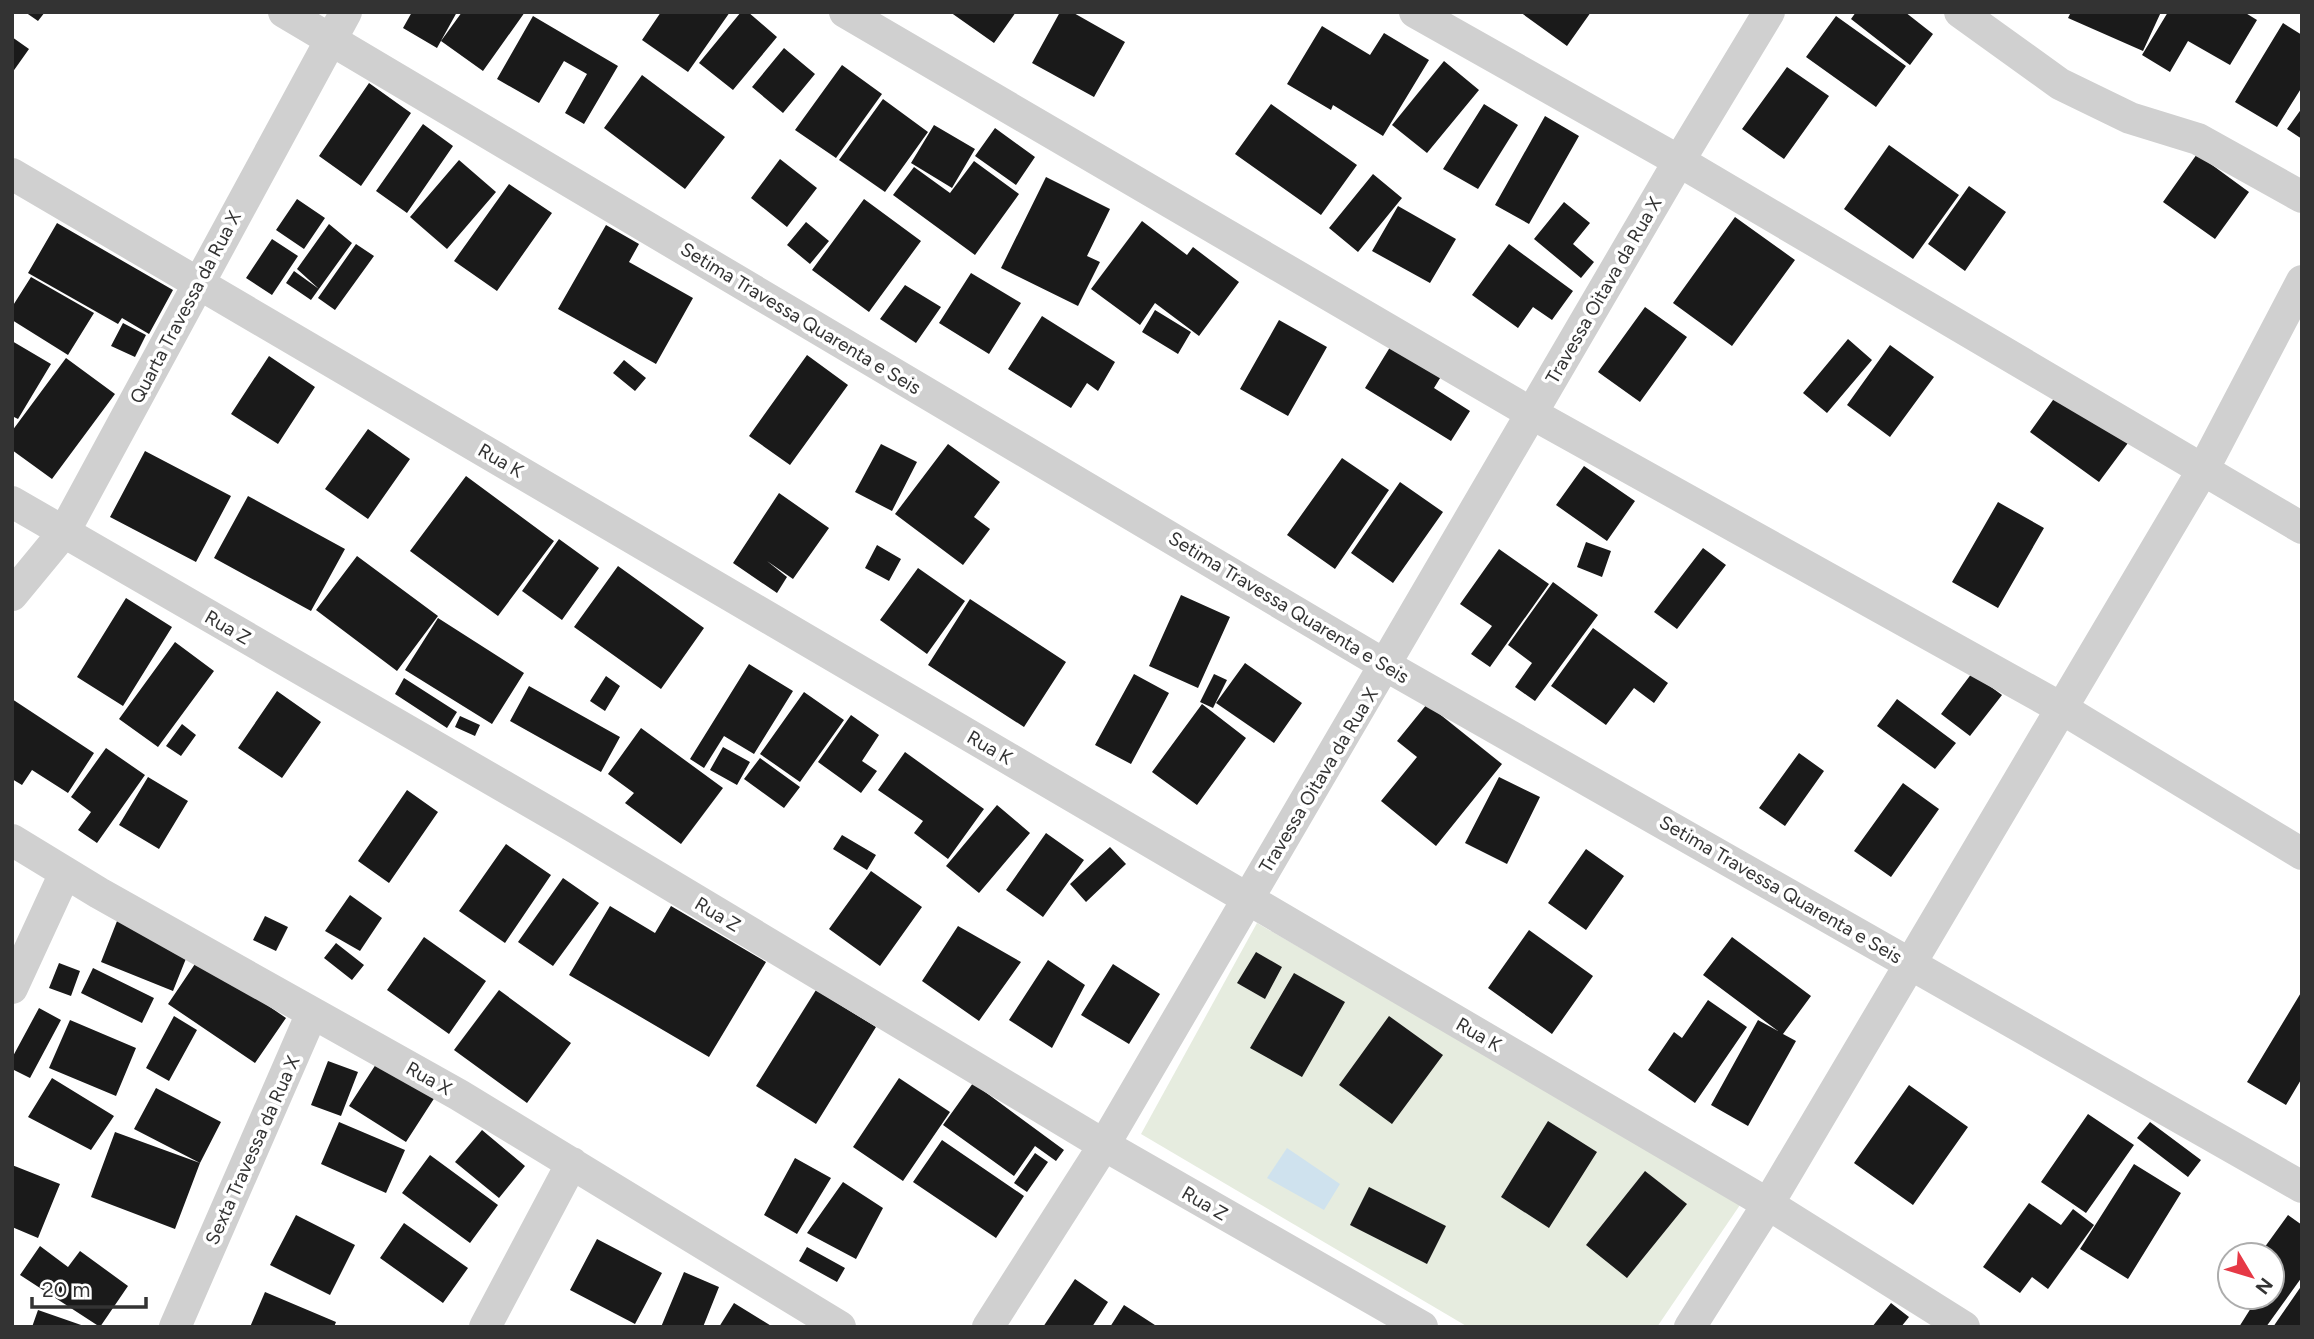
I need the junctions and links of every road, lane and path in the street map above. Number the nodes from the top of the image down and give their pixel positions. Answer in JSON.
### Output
{"nodes":[{"id":1,"x":284,"y":12,"type":"edge"},
{"id":2,"x":346,"y":12,"type":"edge"},
{"id":3,"x":845,"y":12,"type":"edge"},
{"id":4,"x":1415,"y":12,"type":"edge"},
{"id":5,"x":1769,"y":12,"type":"edge"},
{"id":6,"x":1960,"y":12,"type":"edge"},
{"id":7,"x":330,"y":40,"type":"junction"},
{"id":8,"x":1679,"y":161,"type":"junction"},
{"id":9,"x":12,"y":174,"type":"edge"},
{"id":10,"x":2302,"y":197,"type":"edge"},
{"id":11,"x":2302,"y":281,"type":"edge"},
{"id":12,"x":198,"y":283,"type":"junction"},
{"id":13,"x":1531,"y":413,"type":"junction"},
{"id":14,"x":2204,"y":468,"type":"junction"},
{"id":15,"x":12,"y":502,"type":"edge"},
{"id":16,"x":2302,"y":528,"type":"edge"},
{"id":17,"x":64,"y":532,"type":"junction"},
{"id":18,"x":12,"y":595,"type":"edge"},
{"id":19,"x":1385,"y":665,"type":"junction"},
{"id":20,"x":2061,"y":708,"type":"junction"},
{"id":21,"x":12,"y":840,"type":"edge"},
{"id":22,"x":2302,"y":854,"type":"edge"},
{"id":23,"x":65,"y":873,"type":"junction"},
{"id":24,"x":1248,"y":898,"type":"junction"},
{"id":25,"x":1909,"y":961,"type":"junction"},
{"id":26,"x":12,"y":988,"type":"edge"},
{"id":27,"x":312,"y":1013,"type":"junction"},
{"id":28,"x":1104,"y":1145,"type":"junction"},
{"id":29,"x":572,"y":1163,"type":"junction"},
{"id":30,"x":2302,"y":1187,"type":"edge"},
{"id":31,"x":1768,"y":1204,"type":"junction"},
{"id":32,"x":175,"y":1327,"type":"edge"},
{"id":33,"x":485,"y":1327,"type":"edge"},
{"id":34,"x":840,"y":1327,"type":"edge"},
{"id":35,"x":988,"y":1327,"type":"edge"},
{"id":36,"x":1422,"y":1327,"type":"edge"},
{"id":37,"x":1689,"y":1327,"type":"edge"},
{"id":38,"x":1964,"y":1327,"type":"edge"}],
"edges":[{"from":1,"to":7,"type":"street","name":"Setima Travessa Quarenta e Seis"},
{"from":2,"to":7,"type":"street","name":"Quarta Travessa da Rua X"},
{"from":3,"to":13,"type":"street"},
{"from":4,"to":8,"type":"street"},
{"from":5,"to":8,"type":"street","name":"Travessa Oitava da Rua X"},
{"from":6,"to":10,"type":"street"},
{"from":7,"to":12,"type":"street","name":"Quarta Travessa da Rua X"},
{"from":7,"to":19,"type":"street","name":"Setima Travessa Quarenta e Seis"},
{"from":8,"to":13,"type":"street","name":"Travessa Oitava da Rua X"},
{"from":8,"to":14,"type":"street"},
{"from":9,"to":12,"type":"street","name":"Rua K"},
{"from":11,"to":14,"type":"street"},
{"from":12,"to":17,"type":"street","name":"Quarta Travessa da Rua X"},
{"from":12,"to":24,"type":"street","name":"Rua K"},
{"from":13,"to":19,"type":"street","name":"Travessa Oitava da Rua X"},
{"from":13,"to":20,"type":"street"},
{"from":14,"to":16,"type":"street"},
{"from":14,"to":20,"type":"street"},
{"from":15,"to":17,"type":"street","name":"Rua Z"},
{"from":17,"to":18,"type":"street","name":"Quarta Travessa da Rua X"},
{"from":17,"to":28,"type":"street","name":"Rua Z"},
{"from":19,"to":24,"type":"street","name":"Travessa Oitava da Rua X"},
{"from":19,"to":25,"type":"street","name":"Setima Travessa Quarenta e Seis"},
{"from":20,"to":22,"type":"street"},
{"from":20,"to":25,"type":"street"},
{"from":21,"to":23,"type":"street","name":"Rua X"},
{"from":23,"to":26,"type":"street"},
{"from":23,"to":27,"type":"street","name":"Rua X"},
{"from":24,"to":28,"type":"street","name":"Travessa Oitava da Rua X"},
{"from":24,"to":31,"type":"street","name":"Rua K"},
{"from":25,"to":30,"type":"street","name":"Setima Travessa Quarenta e Seis"},
{"from":25,"to":31,"type":"street"},
{"from":27,"to":29,"type":"street","name":"Rua X"},
{"from":27,"to":32,"type":"street","name":"Sexta Travessa da Rua X"},
{"from":28,"to":35,"type":"street","name":"Travessa Oitava da Rua X"},
{"from":28,"to":36,"type":"street","name":"Rua Z"},
{"from":29,"to":33,"type":"street"},
{"from":29,"to":34,"type":"street","name":"Rua X"},
{"from":31,"to":37,"type":"street"},
{"from":31,"to":38,"type":"street","name":"Rua K"}]}
